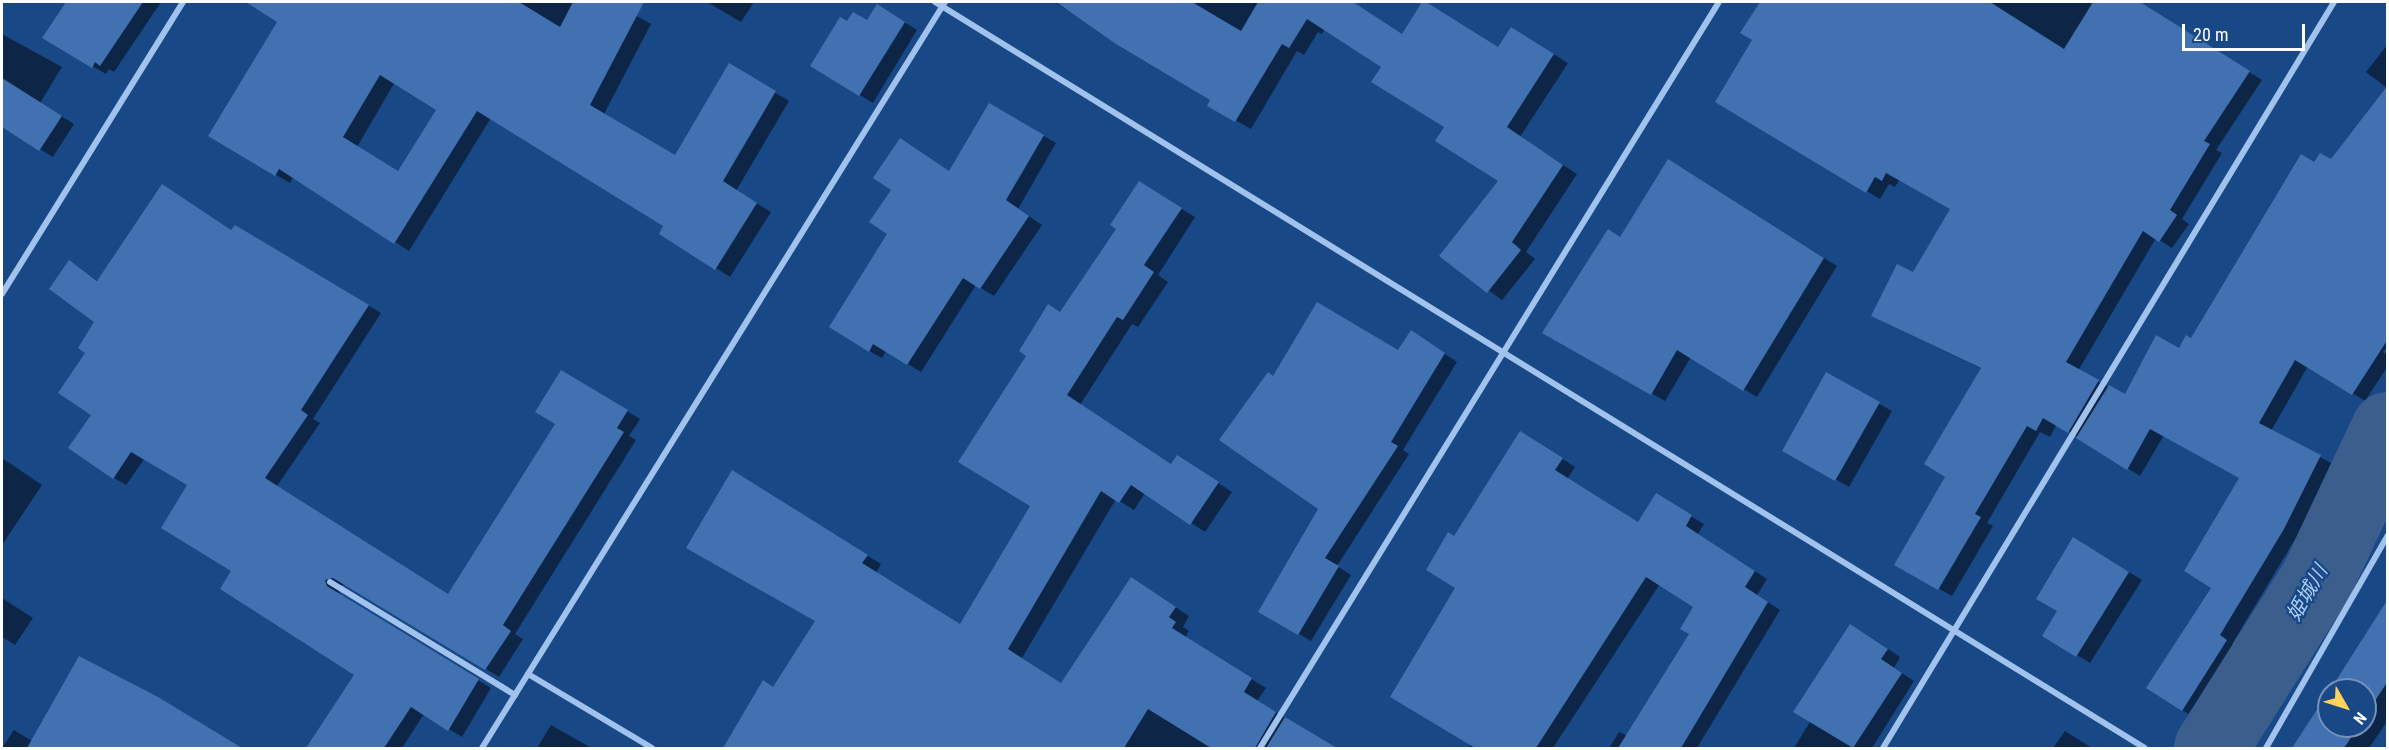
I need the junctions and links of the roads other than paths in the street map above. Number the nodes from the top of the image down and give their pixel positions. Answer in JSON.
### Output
{"nodes":[{"id":1,"x":183,"y":2,"type":"edge"},
{"id":2,"x":935,"y":2,"type":"edge"},
{"id":3,"x":1719,"y":2,"type":"edge"},
{"id":4,"x":2334,"y":2,"type":"edge"},
{"id":5,"x":944,"y":4,"type":"edge"},
{"id":6,"x":2,"y":294,"type":"edge"},
{"id":7,"x":1503,"y":354,"type":"junction"},
{"id":8,"x":2388,"y":535,"type":"edge"},
{"id":9,"x":330,"y":582,"type":"dead end"},
{"id":10,"x":1955,"y":630,"type":"junction"},
{"id":11,"x":528,"y":674,"type":"junction"},
{"id":12,"x":515,"y":695,"type":"junction"},
{"id":13,"x":482,"y":748,"type":"edge"},
{"id":14,"x":652,"y":748,"type":"edge"},
{"id":15,"x":1260,"y":748,"type":"edge"},
{"id":16,"x":1883,"y":748,"type":"edge"},
{"id":17,"x":2145,"y":748,"type":"edge"},
{"id":18,"x":2266,"y":748,"type":"edge"}],
"edges":[{"from":1,"to":6,"type":"street"},
{"from":2,"to":5,"type":"street"},
{"from":3,"to":7,"type":"street"},
{"from":4,"to":10,"type":"street"},
{"from":5,"to":7,"type":"street"},
{"from":5,"to":11,"type":"street"},
{"from":7,"to":10,"type":"street"},
{"from":7,"to":15,"type":"street"},
{"from":8,"to":18,"type":"street"},
{"from":9,"to":12,"type":"street"},
{"from":10,"to":16,"type":"street"},
{"from":10,"to":17,"type":"street"},
{"from":11,"to":12,"type":"street"},
{"from":11,"to":14,"type":"street"},
{"from":12,"to":13,"type":"street"}]}
